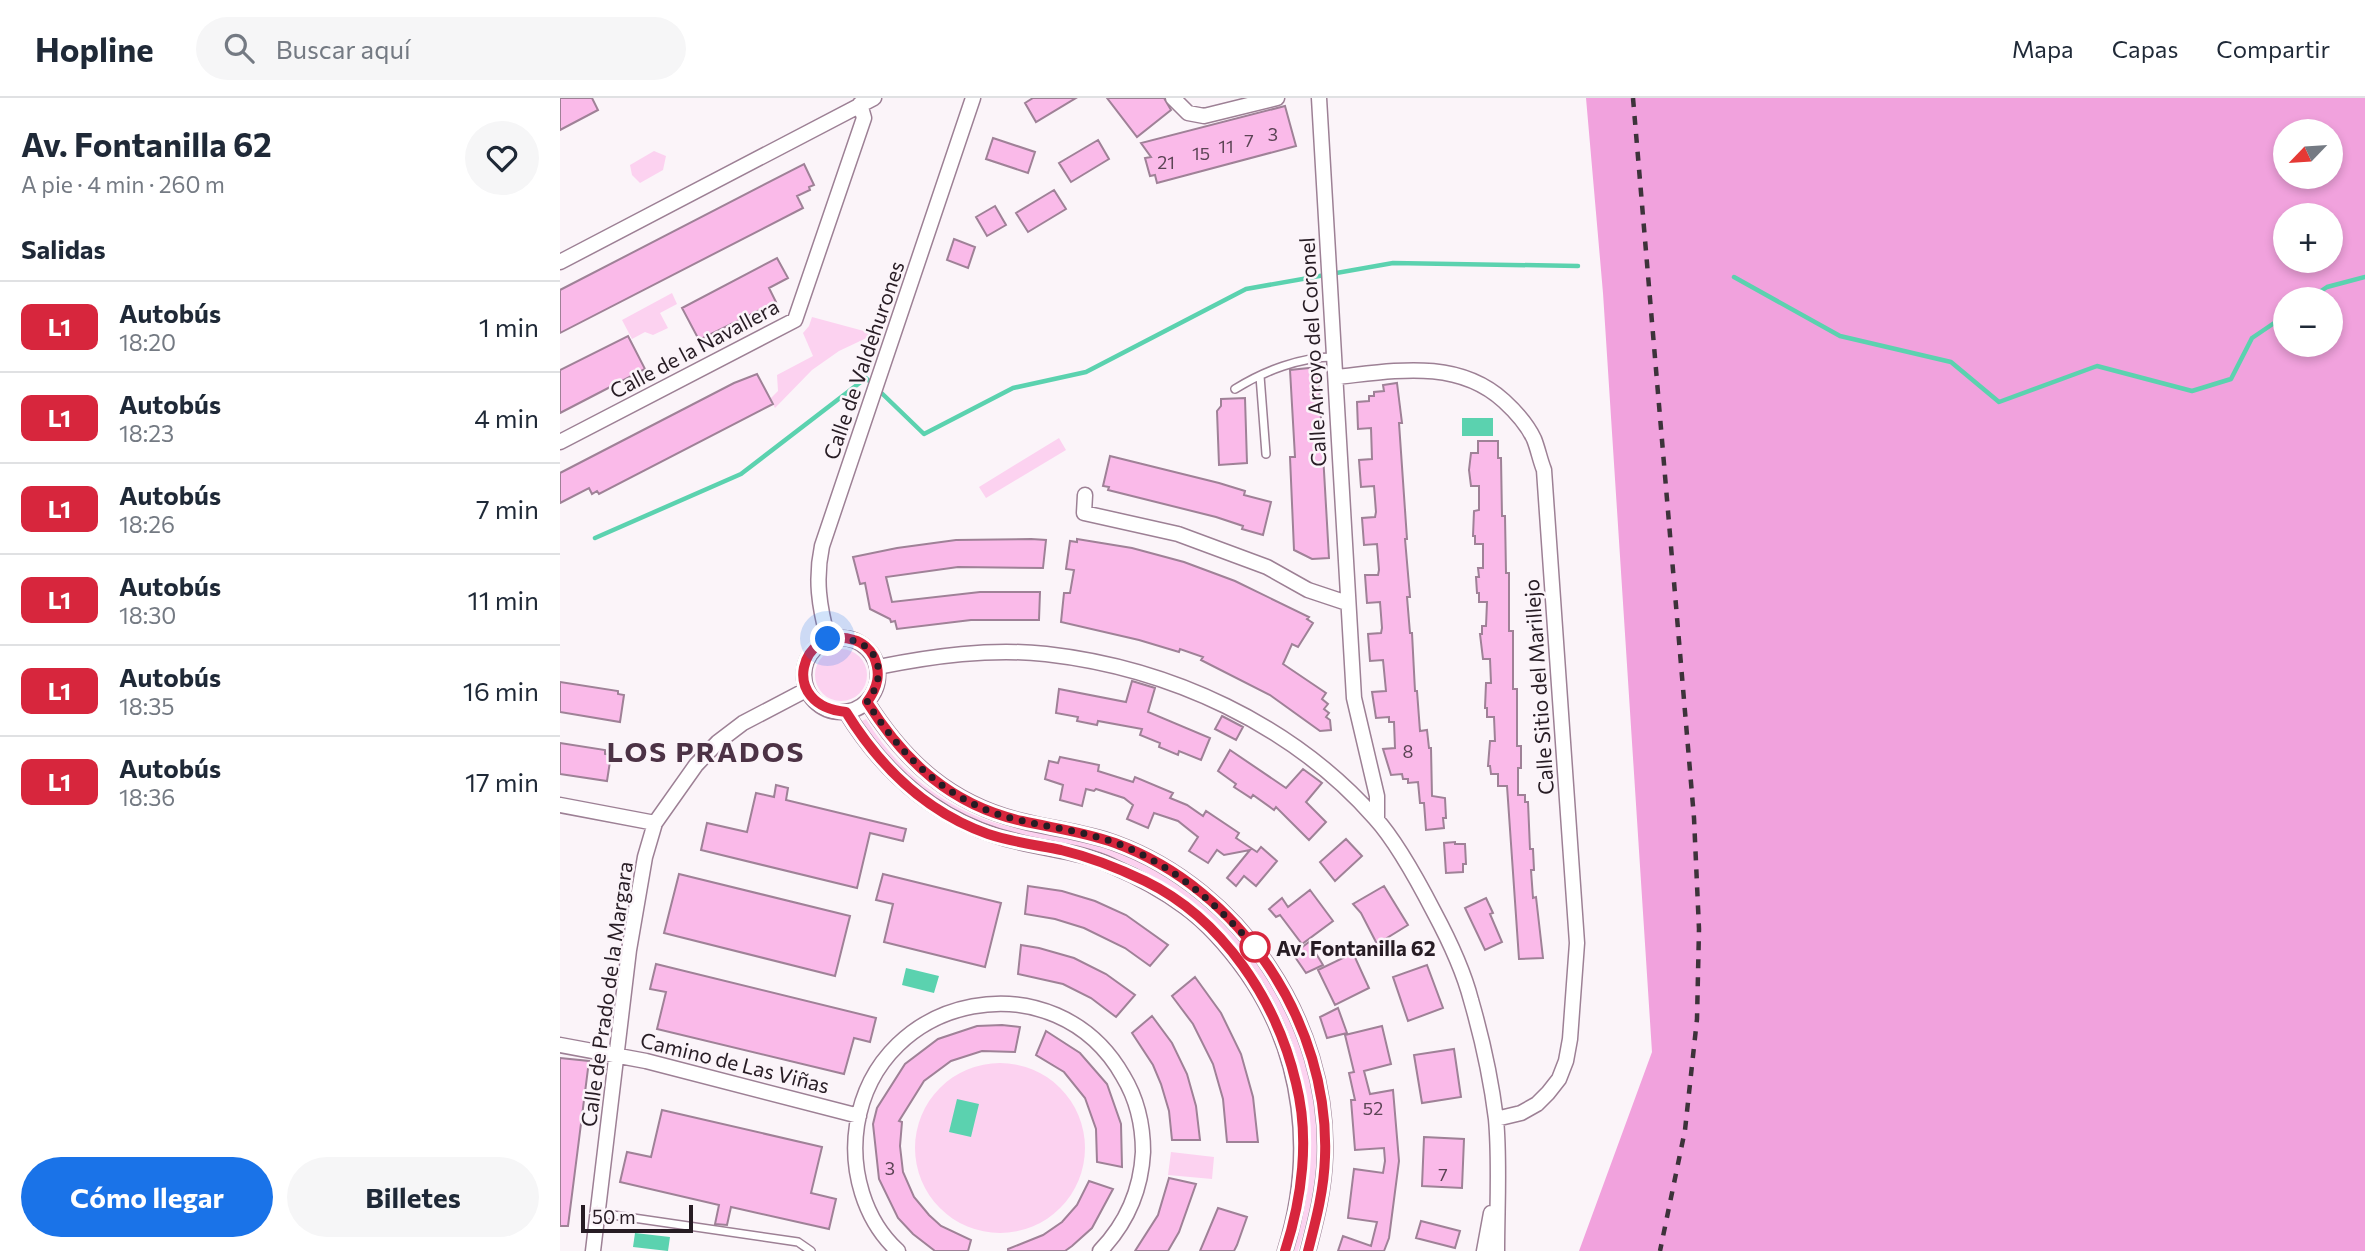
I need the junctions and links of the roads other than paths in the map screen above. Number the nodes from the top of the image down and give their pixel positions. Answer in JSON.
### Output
{"nodes":[{"id":1,"x":874,"y":98,"type":"edge"},
{"id":2,"x":973,"y":98,"type":"edge"},
{"id":3,"x":1173,"y":98,"type":"edge"},
{"id":4,"x":1277,"y":98,"type":"edge"},
{"id":5,"x":1319,"y":98,"type":"edge"},
{"id":6,"x":860,"y":104,"type":"junction"},
{"id":7,"x":560,"y":262,"type":"edge"},
{"id":8,"x":1334,"y":352,"type":"junction"},
{"id":9,"x":1260,"y":376,"type":"junction"},
{"id":10,"x":1336,"y":377,"type":"junction"},
{"id":11,"x":1235,"y":389,"type":"dead end"},
{"id":12,"x":560,"y":442,"type":"edge"},
{"id":13,"x":1266,"y":454,"type":"dead end"},
{"id":14,"x":1085,"y":495,"type":"dead end"},
{"id":15,"x":1347,"y":603,"type":"junction"},
{"id":16,"x":828,"y":639,"type":"junction"},
{"id":17,"x":878,"y":667,"type":"junction"},
{"id":18,"x":806,"y":690,"type":"junction"},
{"id":19,"x":867,"y":702,"type":"junction"},
{"id":20,"x":846,"y":712,"type":"junction"},
{"id":21,"x":560,"y":805,"type":"edge"},
{"id":22,"x":1377,"y":819,"type":"junction"},
{"id":23,"x":655,"y":823,"type":"junction"},
{"id":24,"x":560,"y":1045,"type":"edge"},
{"id":25,"x":618,"y":1055,"type":"junction"},
{"id":26,"x":859,"y":1116,"type":"junction"},
{"id":27,"x":1496,"y":1119,"type":"junction"},
{"id":28,"x":1498,"y":1178,"type":"junction"},
{"id":29,"x":598,"y":1213,"type":"junction"},
{"id":30,"x":593,"y":1251,"type":"edge"},
{"id":31,"x":811,"y":1251,"type":"edge"},
{"id":32,"x":898,"y":1251,"type":"edge"},
{"id":33,"x":1100,"y":1251,"type":"edge"},
{"id":34,"x":1285,"y":1251,"type":"edge"},
{"id":35,"x":1308,"y":1251,"type":"edge"},
{"id":36,"x":1484,"y":1251,"type":"edge"},
{"id":37,"x":1497,"y":1251,"type":"edge"}],
"edges":[{"from":1,"to":6,"type":"street"},
{"from":2,"to":16,"type":"street","name":"Calle de Valdehurones"},
{"from":3,"to":4,"type":"street"},
{"from":5,"to":8,"type":"street","name":"Calle Arroyo del Coronel"},
{"from":6,"to":7,"type":"street"},
{"from":6,"to":12,"type":"street","name":"Calle de la Navallera"},
{"from":8,"to":9,"type":"lane"},
{"from":8,"to":10,"type":"street","name":"Calle Arroyo del Coronel"},
{"from":9,"to":11,"type":"lane"},
{"from":9,"to":13,"type":"lane"},
{"from":10,"to":15,"type":"street","name":"Calle Arroyo del Coronel"},
{"from":10,"to":27,"type":"street","name":"Calle Sitio del Marillejo"},
{"from":14,"to":15,"type":"street"},
{"from":15,"to":22,"type":"street","name":"Calle Arroyo del Coronel"},
{"from":16,"to":17,"type":"street"},
{"from":16,"to":18,"type":"street"},
{"from":17,"to":19,"type":"street"},
{"from":17,"to":22,"type":"street"},
{"from":18,"to":20,"type":"street"},
{"from":18,"to":23,"type":"street","name":"Calle de Prado de la Margara"},
{"from":19,"to":20,"type":"street"},
{"from":19,"to":35,"type":"street"},
{"from":20,"to":34,"type":"street"},
{"from":21,"to":23,"type":"street"},
{"from":22,"to":27,"type":"street"},
{"from":23,"to":25,"type":"street","name":"Calle de Prado de la Margara"},
{"from":24,"to":25,"type":"street","name":"Camino de Las Viñas"},
{"from":25,"to":26,"type":"street","name":"Camino de Las Viñas"},
{"from":25,"to":29,"type":"street","name":"Calle de Prado de la Margara"},
{"from":26,"to":32,"type":"street"},
{"from":26,"to":33,"type":"street"},
{"from":27,"to":28,"type":"street"},
{"from":28,"to":36,"type":"street"},
{"from":28,"to":37,"type":"street"},
{"from":29,"to":30,"type":"street","name":"Calle de Prado de la Margara"},
{"from":29,"to":31,"type":"lane"}]}
